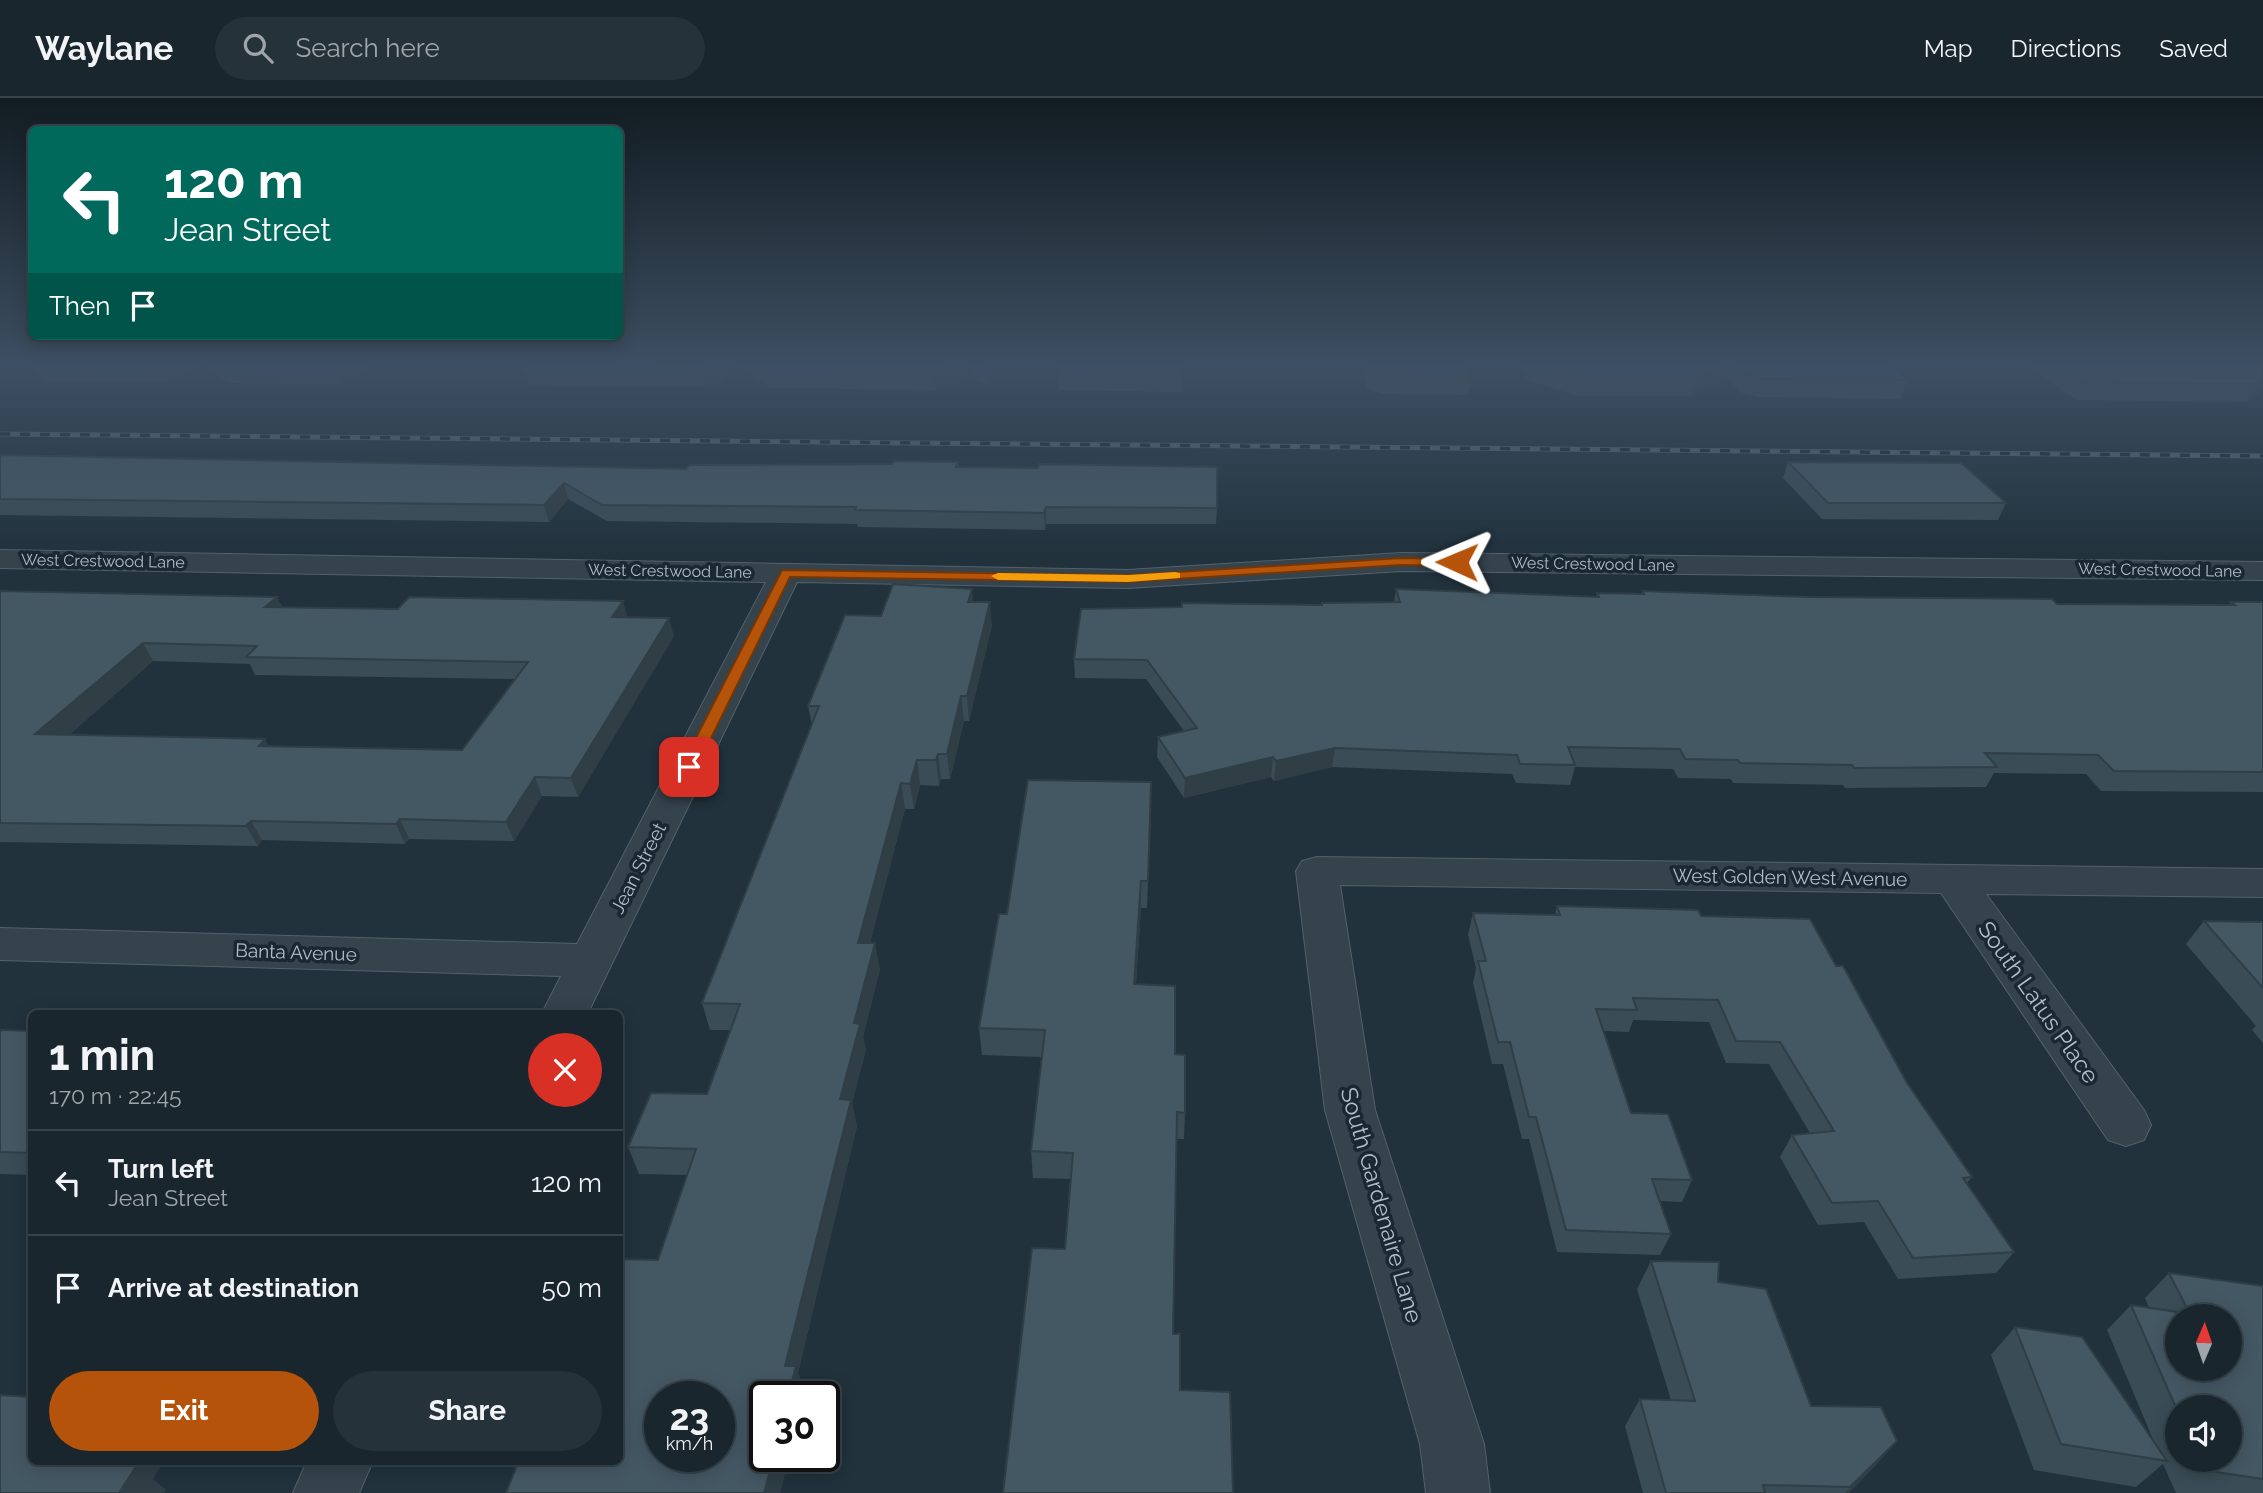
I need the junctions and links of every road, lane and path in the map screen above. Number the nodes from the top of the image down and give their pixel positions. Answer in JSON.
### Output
{"nodes":[{"id":1,"x":0,"y":559,"type":"edge"},
{"id":2,"x":2263,"y":571,"type":"edge"},
{"id":3,"x":786,"y":573,"type":"junction"},
{"id":4,"x":1317,"y":871,"type":"joint"},
{"id":5,"x":1953,"y":879,"type":"junction"},
{"id":6,"x":2263,"y":883,"type":"edge"},
{"id":7,"x":0,"y":943,"type":"edge"},
{"id":8,"x":592,"y":961,"type":"junction"},
{"id":9,"x":567,"y":1010,"type":"edge"},
{"id":10,"x":2126,"y":1125,"type":"dead end"},
{"id":11,"x":339,"y":1465,"type":"edge"},
{"id":12,"x":325,"y":1493,"type":"edge"},
{"id":13,"x":1458,"y":1493,"type":"edge"}],
"edges":[{"from":1,"to":3,"type":"street","name":"West Crestwood Lane"},
{"from":2,"to":3,"type":"street","name":"West Crestwood Lane"},
{"from":3,"to":8,"type":"street","name":"Jean Street"},
{"from":4,"to":5,"type":"street","name":"West Golden West Avenue"},
{"from":4,"to":13,"type":"street","name":"South Gardenaire Lane"},
{"from":5,"to":6,"type":"street","name":"West Golden West Avenue"},
{"from":5,"to":10,"type":"street","name":"South Latus Place"},
{"from":7,"to":8,"type":"street","name":"Banta Avenue"},
{"from":8,"to":9,"type":"street","name":"Jean Street"},
{"from":11,"to":12,"type":"street"}]}
